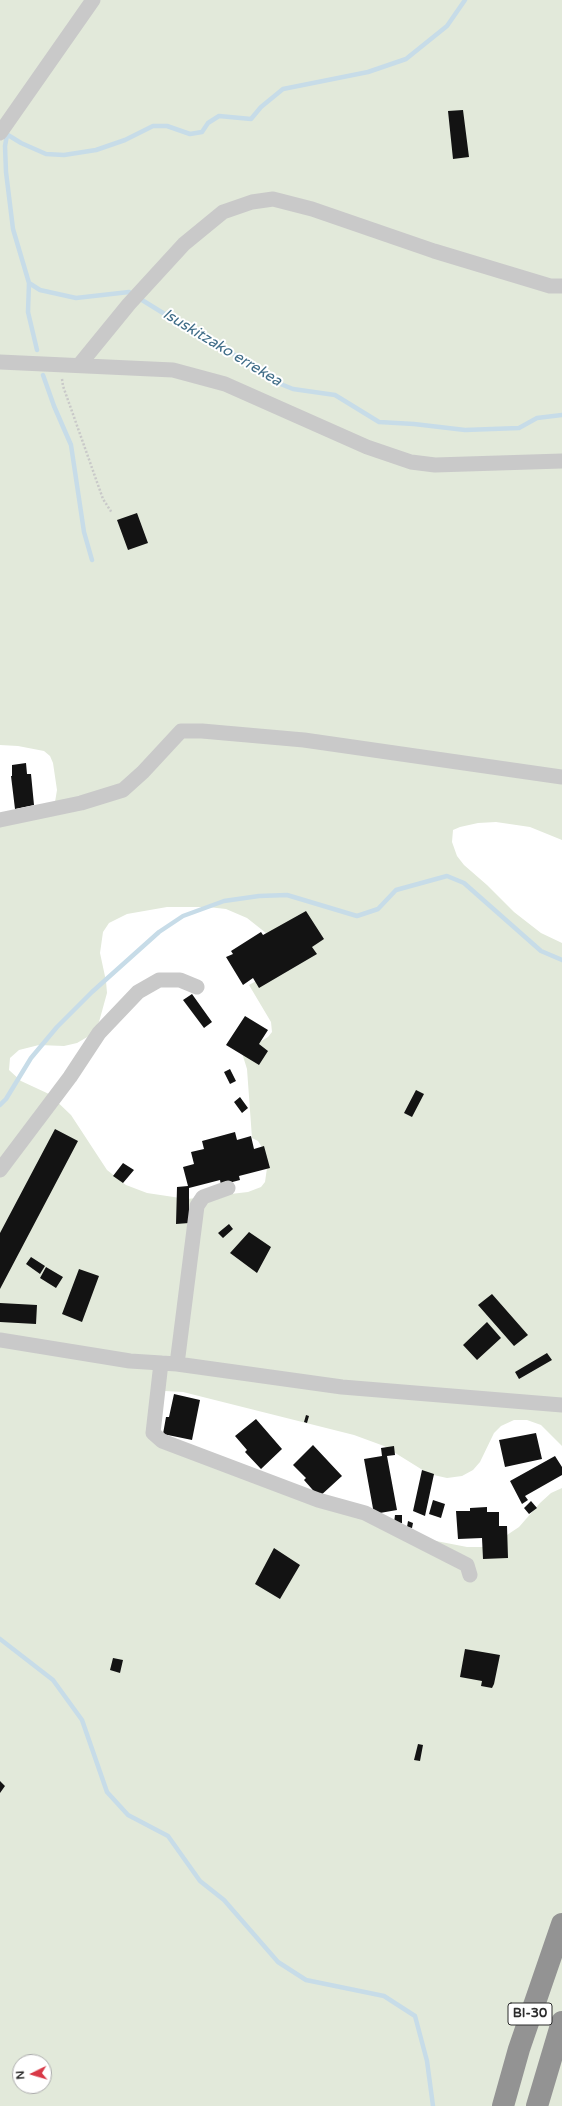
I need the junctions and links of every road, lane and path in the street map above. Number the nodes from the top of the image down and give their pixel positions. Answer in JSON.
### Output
{"nodes":[{"id":1,"x":93,"y":0,"type":"edge"},
{"id":2,"x":0,"y":133,"type":"edge"},
{"id":3,"x":562,"y":286,"type":"edge"},
{"id":4,"x":0,"y":362,"type":"edge"},
{"id":5,"x":61,"y":363,"type":"junction"},
{"id":6,"x":80,"y":364,"type":"junction"},
{"id":7,"x":562,"y":462,"type":"edge"},
{"id":8,"x":112,"y":513,"type":"dead end"},
{"id":9,"x":562,"y":777,"type":"edge"},
{"id":10,"x":0,"y":820,"type":"edge"},
{"id":11,"x":197,"y":987,"type":"dead end"},
{"id":12,"x":0,"y":1170,"type":"edge"},
{"id":13,"x":228,"y":1188,"type":"dead end"},
{"id":14,"x":0,"y":1340,"type":"edge"},
{"id":15,"x":161,"y":1363,"type":"junction"},
{"id":16,"x":177,"y":1364,"type":"junction"},
{"id":17,"x":562,"y":1405,"type":"edge"},
{"id":18,"x":470,"y":1575,"type":"dead end"},
{"id":19,"x":562,"y":1924,"type":"edge"},
{"id":20,"x":562,"y":2022,"type":"edge"},
{"id":21,"x":503,"y":2106,"type":"edge"},
{"id":22,"x":536,"y":2106,"type":"edge"}],
"edges":[{"from":1,"to":2,"type":"street"},
{"from":3,"to":6,"type":"street"},
{"from":4,"to":5,"type":"street"},
{"from":5,"to":6,"type":"street"},
{"from":5,"to":8,"type":"path"},
{"from":6,"to":7,"type":"street"},
{"from":9,"to":10,"type":"street"},
{"from":11,"to":12,"type":"street"},
{"from":13,"to":16,"type":"street"},
{"from":14,"to":15,"type":"street"},
{"from":15,"to":16,"type":"street"},
{"from":15,"to":18,"type":"street"},
{"from":16,"to":17,"type":"street"},
{"from":19,"to":21,"type":"highway","number":"BI-30"},
{"from":20,"to":22,"type":"highway","number":"BI-30"}]}
